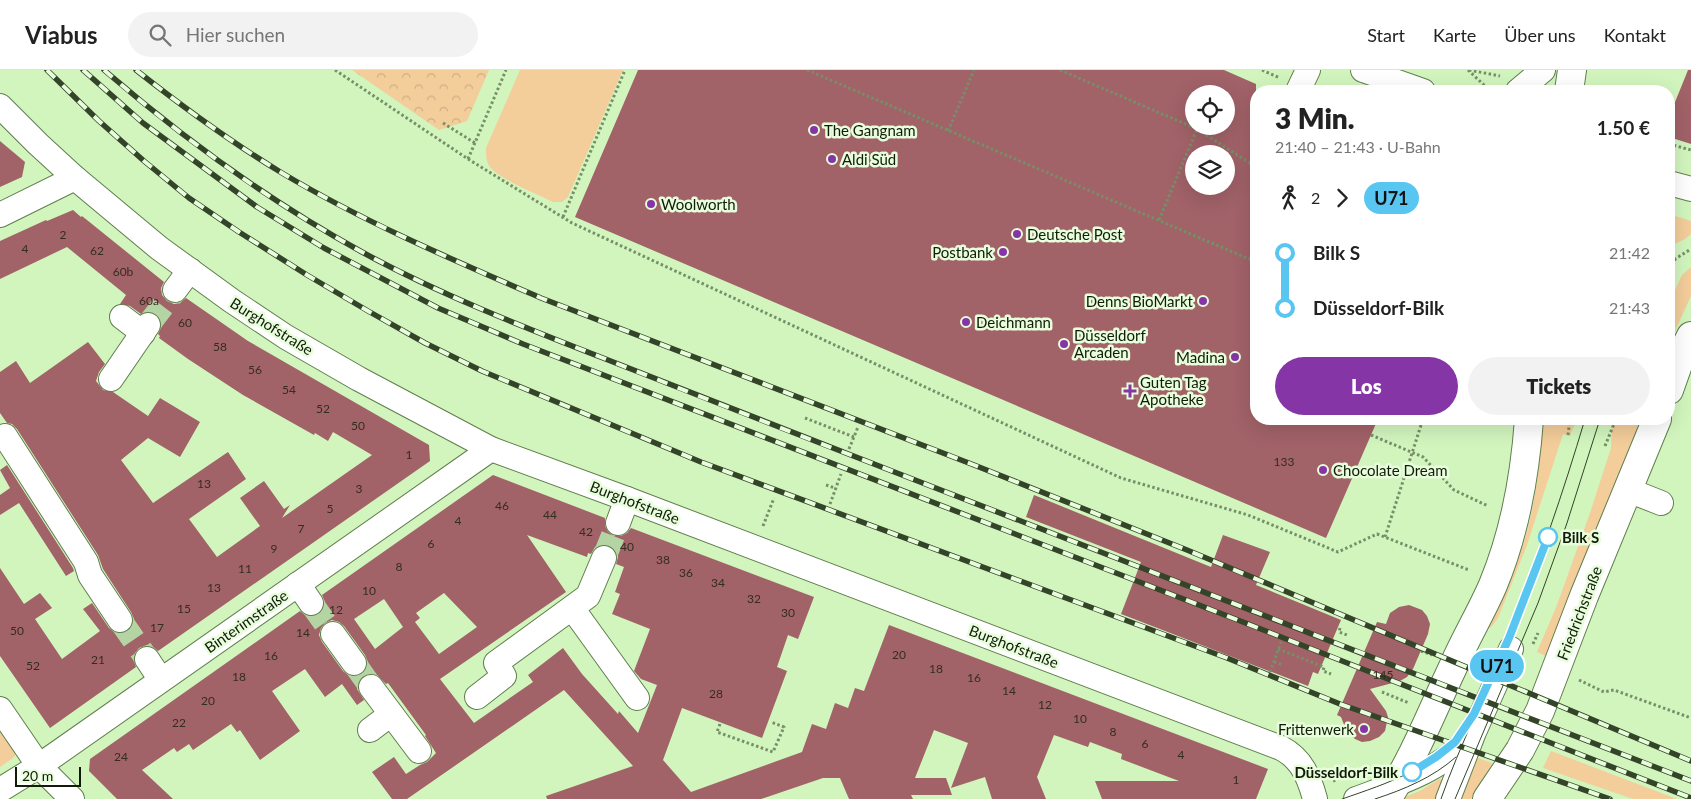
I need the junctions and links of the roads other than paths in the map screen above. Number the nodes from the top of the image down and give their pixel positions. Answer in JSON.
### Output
{"nodes":[{"id":1,"x":1308,"y":70,"type":"edge"},
{"id":2,"x":1363,"y":70,"type":"edge"},
{"id":3,"x":1543,"y":70,"type":"edge"},
{"id":4,"x":1572,"y":70,"type":"edge"},
{"id":5,"x":1513,"y":83,"type":"edge"},
{"id":6,"x":1301,"y":85,"type":"edge"},
{"id":7,"x":1406,"y":85,"type":"edge"},
{"id":8,"x":1571,"y":85,"type":"edge"},
{"id":9,"x":0,"y":106,"type":"edge"},
{"id":10,"x":75,"y":178,"type":"junction"},
{"id":11,"x":1675,"y":185,"type":"edge"},
{"id":12,"x":1691,"y":189,"type":"edge"},
{"id":13,"x":0,"y":215,"type":"edge"},
{"id":14,"x":190,"y":270,"type":"junction"},
{"id":15,"x":175,"y":290,"type":"tunnel mouth"},
{"id":16,"x":122,"y":317,"type":"dead end"},
{"id":17,"x":1691,"y":336,"type":"edge"},
{"id":18,"x":1675,"y":373,"type":"edge"},
{"id":19,"x":111,"y":379,"type":"dead end"},
{"id":20,"x":1528,"y":425,"type":"edge"},
{"id":21,"x":1654,"y":425,"type":"edge"},
{"id":22,"x":5,"y":436,"type":"dead end"},
{"id":23,"x":491,"y":449,"type":"junction"},
{"id":24,"x":1628,"y":490,"type":"junction"},
{"id":25,"x":627,"y":498,"type":"junction"},
{"id":26,"x":1661,"y":503,"type":"dead end"},
{"id":27,"x":618,"y":523,"type":"tunnel mouth"},
{"id":28,"x":604,"y":558,"type":"tunnel mouth"},
{"id":29,"x":572,"y":608,"type":"junction"},
{"id":30,"x":120,"y":620,"type":"tunnel mouth"},
{"id":31,"x":333,"y":634,"type":"tunnel mouth"},
{"id":32,"x":1511,"y":649,"type":"dead end"},
{"id":33,"x":147,"y":659,"type":"tunnel mouth"},
{"id":34,"x":354,"y":663,"type":"tunnel mouth"},
{"id":35,"x":161,"y":680,"type":"junction"},
{"id":36,"x":372,"y":687,"type":"tunnel mouth"},
{"id":37,"x":477,"y":697,"type":"dead end"},
{"id":38,"x":637,"y":698,"type":"dead end"},
{"id":39,"x":0,"y":709,"type":"edge"},
{"id":40,"x":391,"y":714,"type":"junction"},
{"id":41,"x":370,"y":730,"type":"dead end"},
{"id":42,"x":1474,"y":732,"type":"junction"},
{"id":43,"x":419,"y":751,"type":"dead end"},
{"id":44,"x":39,"y":766,"type":"junction"},
{"id":45,"x":0,"y":790,"type":"edge"},
{"id":46,"x":1391,"y":792,"type":"edge"},
{"id":47,"x":72,"y":799,"type":"edge"},
{"id":48,"x":1315,"y":799,"type":"edge"},
{"id":49,"x":1356,"y":799,"type":"edge"},
{"id":50,"x":1448,"y":799,"type":"edge"},
{"id":51,"x":1487,"y":799,"type":"edge"}],
"edges":[{"from":1,"to":6,"type":"street"},
{"from":2,"to":7,"type":"street"},
{"from":3,"to":5,"type":"street"},
{"from":4,"to":8,"type":"main road"},
{"from":9,"to":10,"type":"street","name":"Burghofstraße"},
{"from":10,"to":13,"type":"street"},
{"from":10,"to":14,"type":"street","name":"Burghofstraße"},
{"from":11,"to":12,"type":"street"},
{"from":14,"to":15,"type":"street"},
{"from":14,"to":23,"type":"street","name":"Burghofstraße"},
{"from":16,"to":19,"type":"street"},
{"from":17,"to":18,"type":"main road"},
{"from":20,"to":46,"type":"main road"},
{"from":21,"to":24,"type":"main road","name":"Friedrichstraße"},
{"from":22,"to":30,"type":"street"},
{"from":23,"to":25,"type":"street","name":"Burghofstraße"},
{"from":23,"to":35,"type":"street","name":"Binterimstraße"},
{"from":24,"to":26,"type":"street"},
{"from":24,"to":51,"type":"main road","name":"Friedrichstraße"},
{"from":25,"to":27,"type":"street"},
{"from":25,"to":48,"type":"street","name":"Burghofstraße"},
{"from":28,"to":29,"type":"street"},
{"from":29,"to":37,"type":"street"},
{"from":29,"to":38,"type":"street"},
{"from":31,"to":34,"type":"street"},
{"from":32,"to":42,"type":"street"},
{"from":33,"to":35,"type":"street"},
{"from":35,"to":44,"type":"street","name":"Binterimstraße"},
{"from":36,"to":40,"type":"street"},
{"from":39,"to":44,"type":"street"},
{"from":40,"to":41,"type":"street"},
{"from":40,"to":43,"type":"street"},
{"from":42,"to":46,"type":"street"},
{"from":42,"to":50,"type":"street"},
{"from":44,"to":45,"type":"street","name":"Binterimstraße"},
{"from":44,"to":47,"type":"street"},
{"from":46,"to":49,"type":"street"}]}
